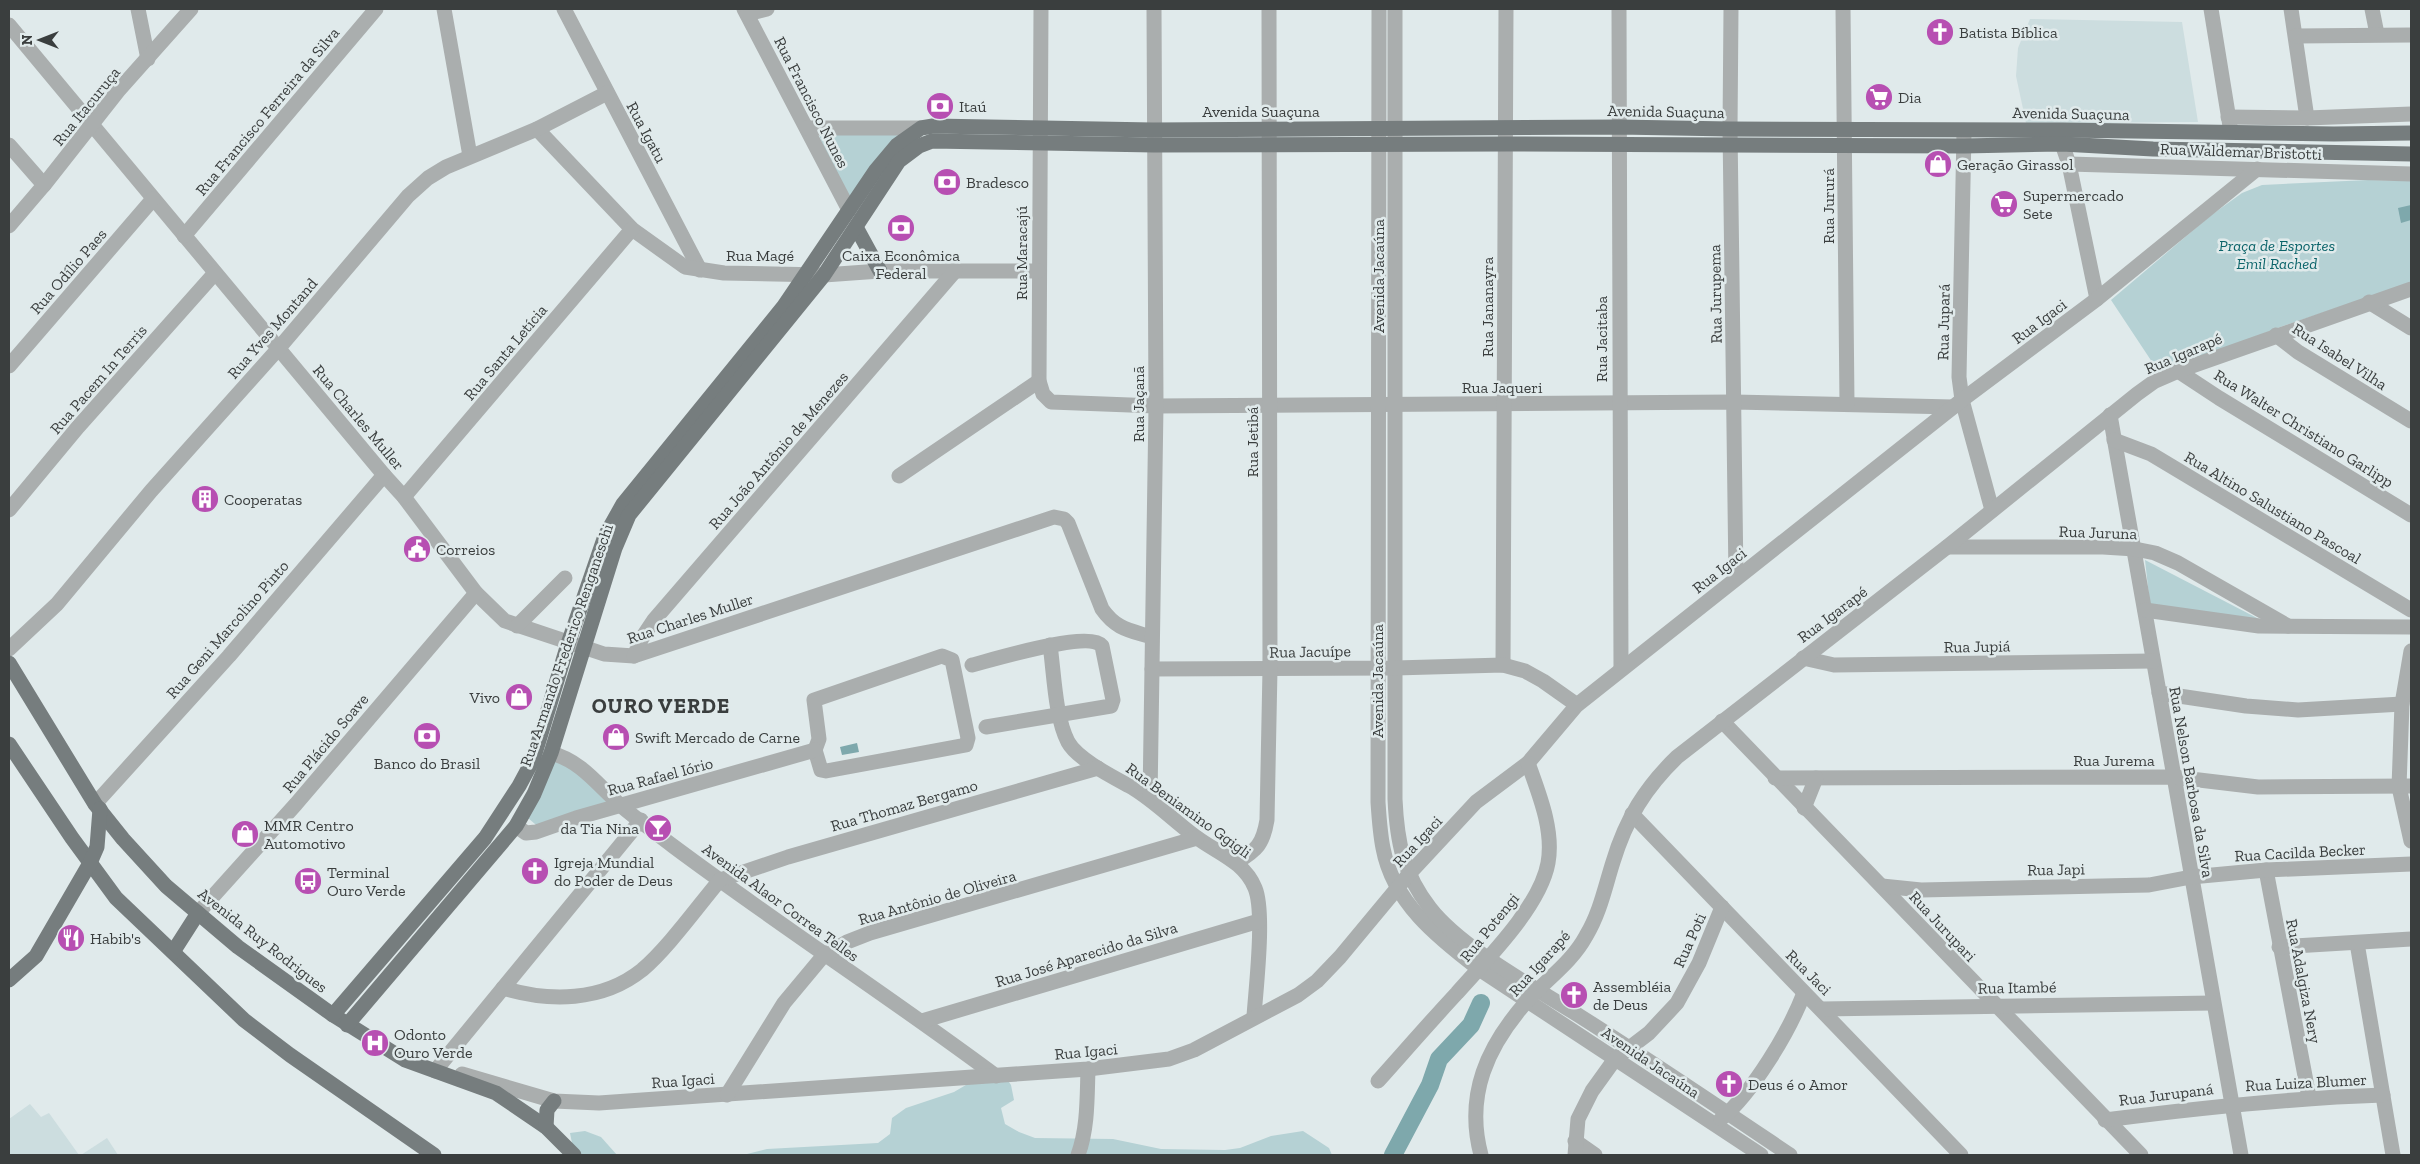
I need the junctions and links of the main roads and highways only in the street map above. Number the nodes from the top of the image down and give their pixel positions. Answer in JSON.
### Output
{"nodes":[{"id":1,"x":921,"y":128,"type":"joint"},
{"id":2,"x":2408,"y":130,"type":"edge"},
{"id":3,"x":1039,"y":135,"type":"junction"},
{"id":4,"x":1388,"y":136,"type":"junction"},
{"id":5,"x":1506,"y":136,"type":"junction"},
{"id":6,"x":1153,"y":137,"type":"junction"},
{"id":7,"x":932,"y":141,"type":"joint"},
{"id":8,"x":2408,"y":157,"type":"edge"},
{"id":9,"x":856,"y":227,"type":"junction"},
{"id":10,"x":880,"y":270,"type":"road end"},
{"id":11,"x":9,"y":663,"type":"edge"},
{"id":12,"x":9,"y":676,"type":"edge"},
{"id":13,"x":32,"y":702,"type":"junction"},
{"id":14,"x":9,"y":744,"type":"edge"},
{"id":15,"x":551,"y":753,"type":"junction"},
{"id":16,"x":533,"y":760,"type":"junction"},
{"id":17,"x":97,"y":807,"type":"junction"},
{"id":18,"x":506,"y":809,"type":"junction"},
{"id":19,"x":516,"y":826,"type":"junction"},
{"id":20,"x":90,"y":863,"type":"junction"},
{"id":21,"x":456,"y":872,"type":"junction"},
{"id":22,"x":467,"y":885,"type":"junction"},
{"id":23,"x":198,"y":913,"type":"junction"},
{"id":24,"x":173,"y":952,"type":"junction"},
{"id":25,"x":9,"y":980,"type":"edge"},
{"id":26,"x":333,"y":1015,"type":"junction"},
{"id":27,"x":348,"y":1025,"type":"junction"},
{"id":28,"x":554,"y":1101,"type":"road end"},
{"id":29,"x":546,"y":1127,"type":"junction"},
{"id":30,"x":434,"y":1155,"type":"edge"},
{"id":31,"x":574,"y":1155,"type":"edge"}],
"edges":[{"from":1,"to":3,"type":"main road","name":"Avenida Suaçuna"},
{"from":1,"to":16,"type":"main road","name":"Rua Armando Frederico Renganeschi"},
{"from":2,"to":5,"type":"main road","name":"Avenida Suaçuna"},
{"from":2,"to":8,"type":"main road"},
{"from":3,"to":6,"type":"main road","name":"Avenida Suaçuna"},
{"from":3,"to":7,"type":"main road","name":"Avenida Suaçuna"},
{"from":4,"to":5,"type":"main road","name":"Avenida Suaçuna"},
{"from":4,"to":6,"type":"main road","name":"Avenida Suaçuna"},
{"from":4,"to":6,"type":"main road","name":"Avenida Suaçuna"},
{"from":5,"to":8,"type":"main road","name":"Avenida Suaçuna"},
{"from":7,"to":9,"type":"main road","name":"Rua Armando Frederico Renganeschi"},
{"from":9,"to":10,"type":"main road"},
{"from":9,"to":15,"type":"main road","name":"Rua Armando Frederico Renganeschi"},
{"from":11,"to":13,"type":"main road","name":"Avenida Ruy Rodrigues"},
{"from":12,"to":13,"type":"main road"},
{"from":13,"to":17,"type":"main road","name":"Avenida Ruy Rodrigues"},
{"from":14,"to":20,"type":"main road"},
{"from":15,"to":16,"type":"main road"},
{"from":15,"to":19,"type":"main road","name":"Rua Armando Frederico Renganeschi"},
{"from":16,"to":18,"type":"main road","name":"Rua Armando Frederico Renganeschi"},
{"from":17,"to":20,"type":"main road"},
{"from":17,"to":23,"type":"main road","name":"Avenida Ruy Rodrigues"},
{"from":18,"to":19,"type":"main road"},
{"from":18,"to":21,"type":"main road","name":"Rua Armando Frederico Renganeschi"},
{"from":19,"to":22,"type":"main road","name":"Rua Armando Frederico Renganeschi"},
{"from":20,"to":24,"type":"main road"},
{"from":20,"to":25,"type":"main road"},
{"from":21,"to":22,"type":"main road"},
{"from":21,"to":26,"type":"main road","name":"Rua Armando Frederico Renganeschi"},
{"from":22,"to":27,"type":"main road","name":"Rua Armando Frederico Renganeschi"},
{"from":23,"to":24,"type":"main road"},
{"from":23,"to":26,"type":"main road","name":"Avenida Ruy Rodrigues"},
{"from":24,"to":30,"type":"main road"},
{"from":26,"to":27,"type":"main road","name":"Avenida Ruy Rodrigues"},
{"from":27,"to":29,"type":"main road","name":"Avenida Ruy Rodrigues"},
{"from":28,"to":29,"type":"main road"},
{"from":29,"to":31,"type":"main road","name":"Avenida Ruy Rodrigues"}]}
